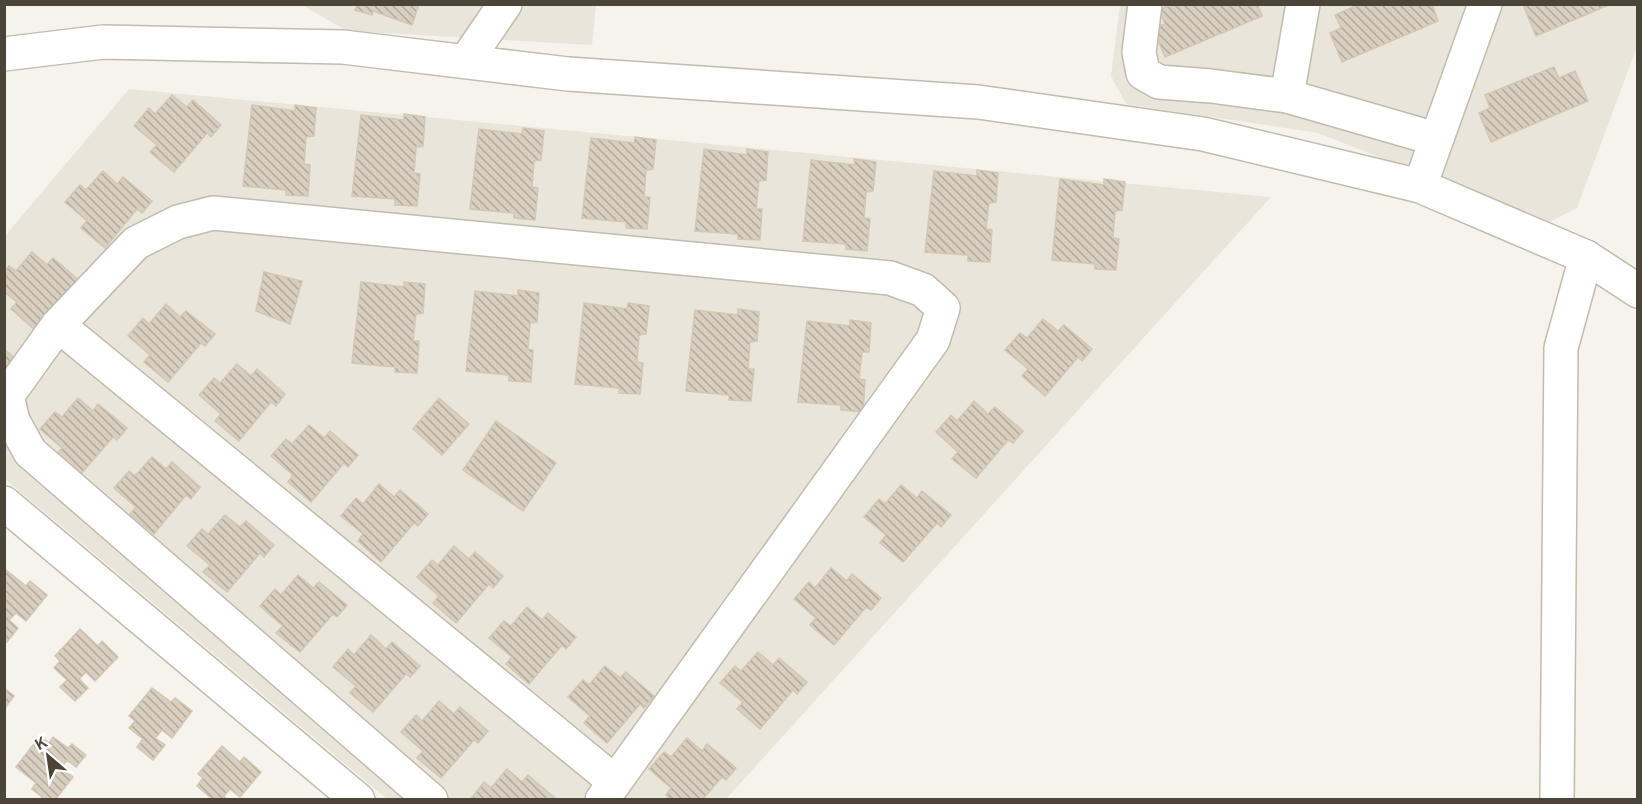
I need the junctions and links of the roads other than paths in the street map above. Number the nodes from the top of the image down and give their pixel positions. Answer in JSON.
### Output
{"nodes":[{"id":1,"x":505,"y":4,"type":"edge"},
{"id":2,"x":1145,"y":4,"type":"edge"},
{"id":3,"x":1303,"y":4,"type":"edge"},
{"id":4,"x":1485,"y":4,"type":"edge"},
{"id":5,"x":4,"y":54,"type":"edge"},
{"id":6,"x":466,"y":61,"type":"junction"},
{"id":7,"x":1287,"y":96,"type":"junction"},
{"id":8,"x":1436,"y":139,"type":"junction"},
{"id":9,"x":1420,"y":186,"type":"junction"},
{"id":10,"x":1586,"y":257,"type":"junction"},
{"id":11,"x":1638,"y":291,"type":"edge"},
{"id":12,"x":58,"y":325,"type":"junction"},
{"id":13,"x":4,"y":503,"type":"edge"},
{"id":14,"x":608,"y":791,"type":"edge"},
{"id":15,"x":358,"y":800,"type":"edge"},
{"id":16,"x":431,"y":800,"type":"edge"},
{"id":17,"x":1557,"y":800,"type":"edge"}],
"edges":[{"from":1,"to":6,"type":"street"},
{"from":2,"to":7,"type":"street"},
{"from":3,"to":7,"type":"street"},
{"from":4,"to":8,"type":"street"},
{"from":5,"to":6,"type":"street"},
{"from":6,"to":9,"type":"street"},
{"from":7,"to":8,"type":"street"},
{"from":8,"to":9,"type":"street"},
{"from":9,"to":10,"type":"street"},
{"from":10,"to":11,"type":"street"},
{"from":10,"to":17,"type":"street"},
{"from":12,"to":14,"type":"street"},
{"from":12,"to":14,"type":"street"},
{"from":12,"to":16,"type":"street"},
{"from":13,"to":15,"type":"street"}]}
